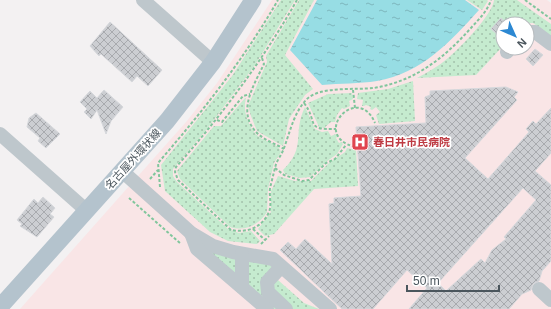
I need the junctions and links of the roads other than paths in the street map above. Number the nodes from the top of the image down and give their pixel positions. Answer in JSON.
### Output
{"nodes":[{"id":1,"x":143,"y":0,"type":"edge"},
{"id":2,"x":253,"y":0,"type":"edge"},
{"id":3,"x":535,"y":32,"type":"edge"},
{"id":4,"x":551,"y":44,"type":"edge"},
{"id":5,"x":212,"y":62,"type":"junction"},
{"id":6,"x":0,"y":134,"type":"edge"},
{"id":7,"x":122,"y":171,"type":"junction"},
{"id":8,"x":87,"y":211,"type":"junction"},
{"id":9,"x":190,"y":233,"type":"junction"},
{"id":10,"x":242,"y":254,"type":"junction"},
{"id":11,"x":282,"y":267,"type":"junction"},
{"id":12,"x":242,"y":287,"type":"junction"},
{"id":13,"x":539,"y":289,"type":"dead end"},
{"id":14,"x":551,"y":300,"type":"edge"},
{"id":15,"x":0,"y":307,"type":"edge"},
{"id":16,"x":267,"y":309,"type":"edge"},
{"id":17,"x":286,"y":309,"type":"edge"},
{"id":18,"x":330,"y":309,"type":"edge"}],
"edges":[{"from":1,"to":5,"type":"street"},
{"from":2,"to":5,"type":"main road","name":"名古屋外環状線"},
{"from":3,"to":4,"type":"street"},
{"from":5,"to":7,"type":"main road","name":"名古屋外環状線"},
{"from":6,"to":8,"type":"street"},
{"from":7,"to":8,"type":"main road","name":"名古屋外環状線"},
{"from":7,"to":9,"type":"street"},
{"from":8,"to":15,"type":"main road","name":"名古屋外環状線"},
{"from":9,"to":10,"type":"street"},
{"from":9,"to":12,"type":"street"},
{"from":10,"to":11,"type":"street"},
{"from":10,"to":12,"type":"street"},
{"from":11,"to":17,"type":"street"},
{"from":11,"to":18,"type":"street"},
{"from":12,"to":16,"type":"street"},
{"from":13,"to":14,"type":"street"}]}
